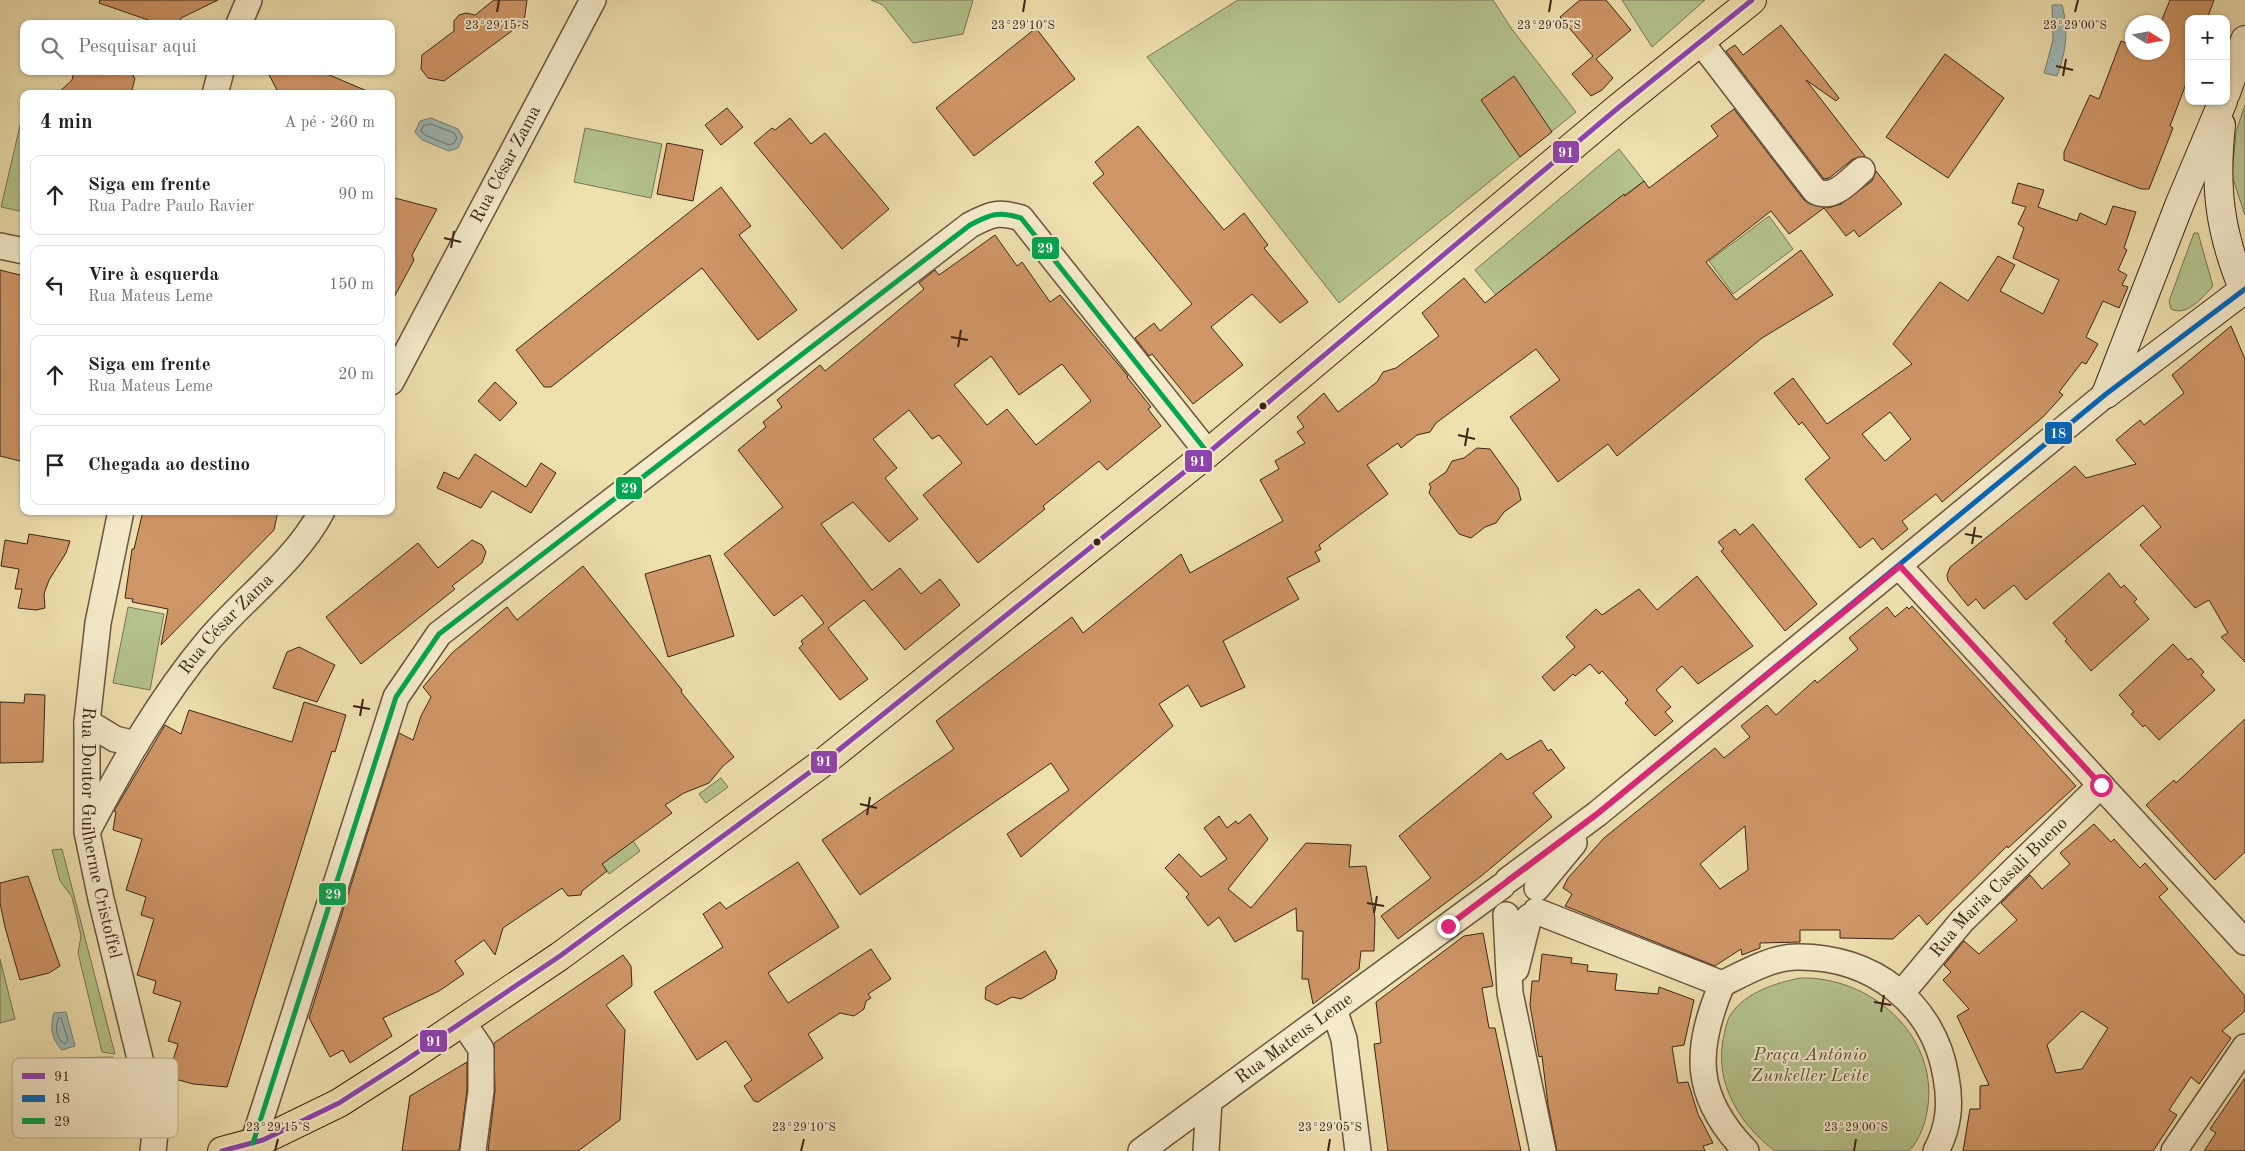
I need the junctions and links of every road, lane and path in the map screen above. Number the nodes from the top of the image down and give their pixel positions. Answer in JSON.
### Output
{"nodes":[{"id":1,"x":248,"y":0,"type":"edge"},
{"id":2,"x":593,"y":0,"type":"edge"},
{"id":3,"x":1752,"y":0,"type":"edge"},
{"id":4,"x":240,"y":20,"type":"edge"},
{"id":5,"x":2245,"y":40,"type":"edge"},
{"id":6,"x":1700,"y":41,"type":"junction"},
{"id":7,"x":221,"y":75,"type":"edge"},
{"id":8,"x":2230,"y":82,"type":"edge"},
{"id":9,"x":215,"y":90,"type":"edge"},
{"id":10,"x":2222,"y":105,"type":"edge"},
{"id":11,"x":2224,"y":105,"type":"edge"},
{"id":12,"x":1862,"y":170,"type":"dead end"},
{"id":13,"x":0,"y":246,"type":"edge"},
{"id":14,"x":20,"y":250,"type":"edge"},
{"id":15,"x":2245,"y":291,"type":"edge"},
{"id":16,"x":395,"y":374,"type":"edge"},
{"id":17,"x":2106,"y":394,"type":"junction"},
{"id":18,"x":1208,"y":453,"type":"junction"},
{"id":19,"x":120,"y":515,"type":"edge"},
{"id":20,"x":320,"y":515,"type":"edge"},
{"id":21,"x":1900,"y":566,"type":"junction"},
{"id":22,"x":87,"y":722,"type":"junction"},
{"id":23,"x":136,"y":744,"type":"junction"},
{"id":24,"x":2101,"y":785,"type":"junction"},
{"id":25,"x":87,"y":832,"type":"junction"},
{"id":26,"x":1517,"y":901,"type":"junction"},
{"id":27,"x":2245,"y":942,"type":"edge"},
{"id":28,"x":1722,"y":984,"type":"junction"},
{"id":29,"x":1901,"y":994,"type":"junction"},
{"id":30,"x":1334,"y":1009,"type":"junction"},
{"id":31,"x":462,"y":1021,"type":"junction"},
{"id":32,"x":2245,"y":1047,"type":"edge"},
{"id":33,"x":140,"y":1058,"type":"edge"},
{"id":34,"x":1209,"y":1101,"type":"junction"},
{"id":35,"x":155,"y":1138,"type":"edge"},
{"id":36,"x":253,"y":1143,"type":"junction"},
{"id":37,"x":154,"y":1151,"type":"edge"},
{"id":38,"x":222,"y":1151,"type":"edge"},
{"id":39,"x":473,"y":1151,"type":"edge"},
{"id":40,"x":1141,"y":1151,"type":"edge"},
{"id":41,"x":1206,"y":1151,"type":"edge"},
{"id":42,"x":1358,"y":1151,"type":"edge"},
{"id":43,"x":1543,"y":1151,"type":"edge"},
{"id":44,"x":1746,"y":1151,"type":"edge"},
{"id":45,"x":1936,"y":1151,"type":"edge"},
{"id":46,"x":2174,"y":1151,"type":"edge"}],
"edges":[{"from":1,"to":4,"type":"street"},
{"from":2,"to":16,"type":"street","name":"Rua César Zama"},
{"from":3,"to":6,"type":"main road"},
{"from":5,"to":8,"type":"street"},
{"from":6,"to":12,"type":"street"},
{"from":6,"to":18,"type":"main road"},
{"from":7,"to":9,"type":"street"},
{"from":10,"to":17,"type":"street"},
{"from":11,"to":15,"type":"street"},
{"from":13,"to":14,"type":"street"},
{"from":15,"to":17,"type":"street","name":"Rua Mateus Leme"},
{"from":17,"to":21,"type":"street","name":"Rua Mateus Leme"},
{"from":18,"to":31,"type":"main road"},
{"from":18,"to":36,"type":"street"},
{"from":19,"to":22,"type":"street","name":"Rua Doutor Guilherme Cristoffel"},
{"from":20,"to":23,"type":"street","name":"Rua César Zama"},
{"from":21,"to":24,"type":"street"},
{"from":21,"to":26,"type":"street","name":"Rua Mateus Leme"},
{"from":22,"to":23,"type":"street"},
{"from":22,"to":25,"type":"street","name":"Rua Doutor Guilherme Cristoffel"},
{"from":23,"to":25,"type":"street","name":"Rua César Zama"},
{"from":24,"to":27,"type":"street"},
{"from":24,"to":29,"type":"street","name":"Rua Maria Casali Bueno"},
{"from":25,"to":33,"type":"street","name":"Rua Doutor Guilherme Cristoffel"},
{"from":26,"to":28,"type":"street"},
{"from":26,"to":30,"type":"street","name":"Rua Mateus Leme"},
{"from":26,"to":43,"type":"street"},
{"from":28,"to":29,"type":"street"},
{"from":28,"to":44,"type":"street"},
{"from":29,"to":45,"type":"street"},
{"from":30,"to":34,"type":"street","name":"Rua Mateus Leme"},
{"from":30,"to":42,"type":"street"},
{"from":31,"to":36,"type":"main road"},
{"from":31,"to":39,"type":"street"},
{"from":32,"to":46,"type":"street"},
{"from":34,"to":40,"type":"street","name":"Rua Mateus Leme"},
{"from":34,"to":41,"type":"street"},
{"from":35,"to":37,"type":"street","name":"Rua Doutor Guilherme Cristoffel"},
{"from":36,"to":38,"type":"main road"}]}
